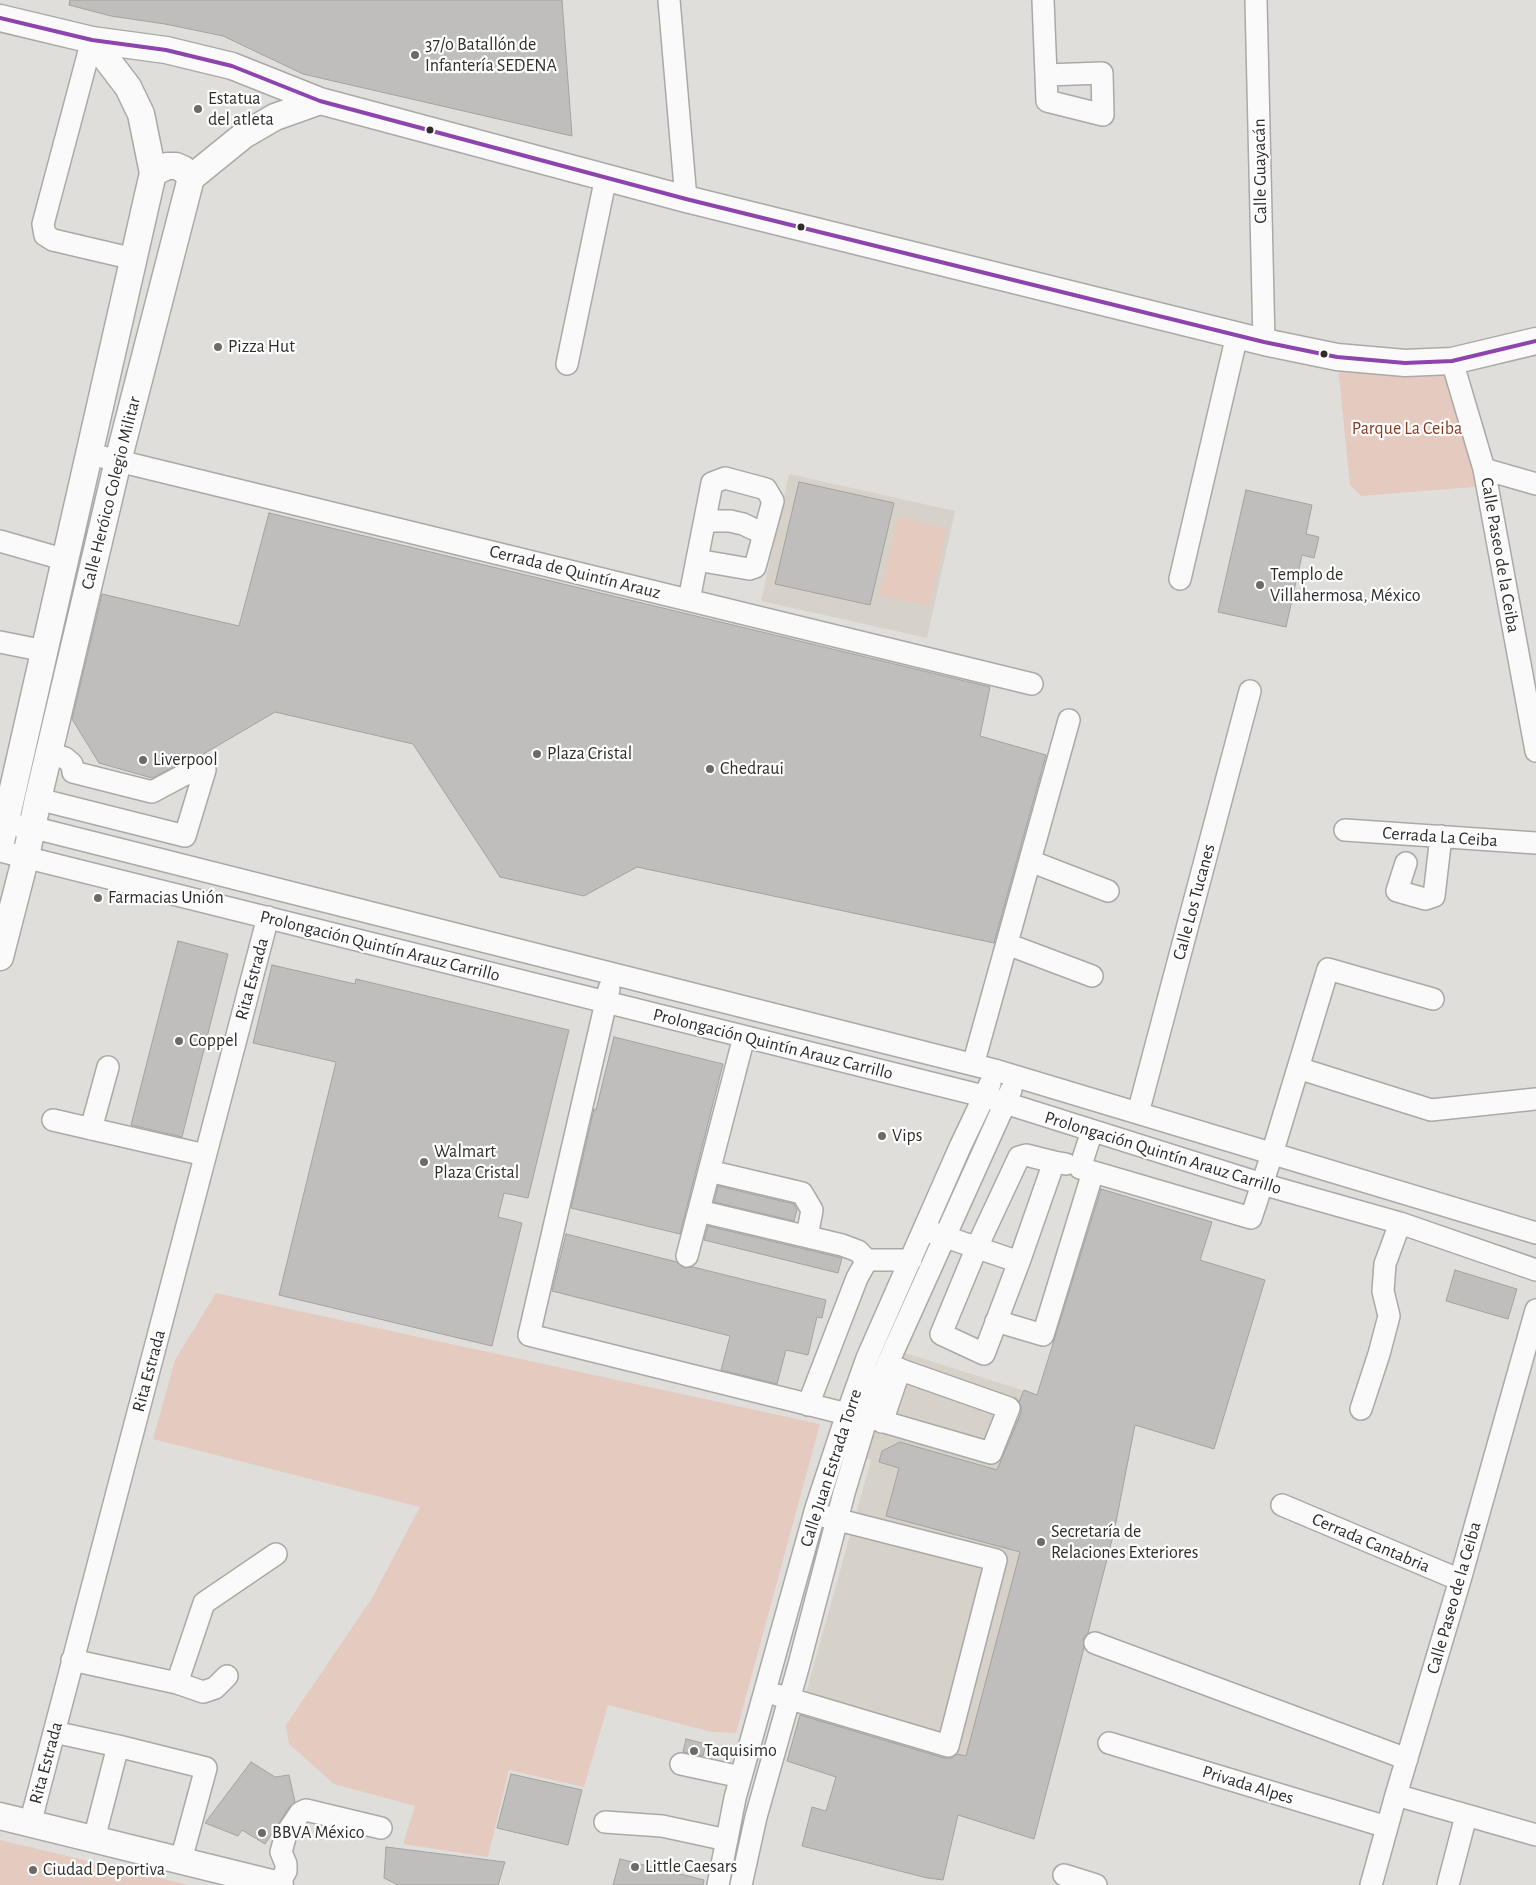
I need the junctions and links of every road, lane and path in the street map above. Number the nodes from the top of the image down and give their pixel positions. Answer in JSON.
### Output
{"nodes":[{"id":1,"x":669,"y":0,"type":"edge"},
{"id":2,"x":1043,"y":0,"type":"edge"},
{"id":3,"x":1256,"y":0,"type":"edge"},
{"id":4,"x":0,"y":18,"type":"edge"},
{"id":5,"x":92,"y":40,"type":"junction"},
{"id":6,"x":1046,"y":75,"type":"dead end"},
{"id":7,"x":320,"y":101,"type":"junction"},
{"id":8,"x":153,"y":173,"type":"junction"},
{"id":9,"x":606,"y":177,"type":"junction"},
{"id":10,"x":191,"y":178,"type":"junction"},
{"id":11,"x":686,"y":198,"type":"junction"},
{"id":12,"x":134,"y":258,"type":"junction"},
{"id":13,"x":1237,"y":335,"type":"junction"},
{"id":14,"x":1536,"y":341,"type":"edge"},
{"id":15,"x":1264,"y":342,"type":"junction"},
{"id":16,"x":1452,"y":361,"type":"junction"},
{"id":17,"x":567,"y":364,"type":"dead end"},
{"id":18,"x":90,"y":454,"type":"junction"},
{"id":19,"x":118,"y":461,"type":"junction"},
{"id":20,"x":1484,"y":470,"type":"junction"},
{"id":21,"x":1536,"y":484,"type":"edge"},
{"id":22,"x":705,"y":521,"type":"junction"},
{"id":23,"x":764,"y":534,"type":"junction"},
{"id":24,"x":0,"y":541,"type":"edge"},
{"id":25,"x":66,"y":560,"type":"junction"},
{"id":26,"x":697,"y":560,"type":"junction"},
{"id":27,"x":1180,"y":579,"type":"dead end"},
{"id":28,"x":689,"y":600,"type":"junction"},
{"id":29,"x":0,"y":642,"type":"edge"},
{"id":30,"x":45,"y":651,"type":"junction"},
{"id":31,"x":1032,"y":684,"type":"dead end"},
{"id":32,"x":1250,"y":691,"type":"dead end"},
{"id":33,"x":1069,"y":720,"type":"dead end"},
{"id":34,"x":1536,"y":751,"type":"edge"},
{"id":35,"x":48,"y":753,"type":"junction"},
{"id":36,"x":38,"y":799,"type":"junction"},
{"id":37,"x":9,"y":830,"type":"edge"},
{"id":38,"x":1345,"y":830,"type":"dead end"},
{"id":39,"x":1441,"y":836,"type":"junction"},
{"id":40,"x":1536,"y":843,"type":"edge"},
{"id":41,"x":0,"y":851,"type":"edge"},
{"id":42,"x":26,"y":856,"type":"junction"},
{"id":43,"x":1030,"y":860,"type":"junction"},
{"id":44,"x":1406,"y":863,"type":"dead end"},
{"id":45,"x":1108,"y":891,"type":"dead end"},
{"id":46,"x":332,"y":903,"type":"junction"},
{"id":47,"x":268,"y":917,"type":"junction"},
{"id":48,"x":324,"y":932,"type":"junction"},
{"id":49,"x":1007,"y":944,"type":"junction"},
{"id":50,"x":0,"y":958,"type":"edge"},
{"id":51,"x":613,"y":974,"type":"junction"},
{"id":52,"x":1092,"y":976,"type":"dead end"},
{"id":53,"x":1433,"y":999,"type":"dead end"},
{"id":54,"x":606,"y":1003,"type":"junction"},
{"id":55,"x":816,"y":1025,"type":"junction"},
{"id":56,"x":744,"y":1037,"type":"junction"},
{"id":57,"x":809,"y":1053,"type":"junction"},
{"id":58,"x":973,"y":1065,"type":"junction"},
{"id":59,"x":108,"y":1067,"type":"dead end"},
{"id":60,"x":1298,"y":1068,"type":"junction"},
{"id":61,"x":1007,"y":1074,"type":"junction"},
{"id":62,"x":983,"y":1096,"type":"junction"},
{"id":63,"x":1536,"y":1099,"type":"edge"},
{"id":64,"x":1006,"y":1104,"type":"junction"},
{"id":65,"x":1138,"y":1113,"type":"junction"},
{"id":66,"x":53,"y":1120,"type":"dead end"},
{"id":67,"x":91,"y":1129,"type":"junction"},
{"id":68,"x":1092,"y":1131,"type":"junction"},
{"id":69,"x":1272,"y":1154,"type":"junction"},
{"id":70,"x":205,"y":1155,"type":"junction"},
{"id":71,"x":1054,"y":1162,"type":"junction"},
{"id":72,"x":1087,"y":1170,"type":"junction"},
{"id":73,"x":709,"y":1171,"type":"junction"},
{"id":74,"x":1262,"y":1184,"type":"junction"},
{"id":75,"x":699,"y":1211,"type":"junction"},
{"id":76,"x":1400,"y":1223,"type":"junction"},
{"id":77,"x":924,"y":1229,"type":"junction"},
{"id":78,"x":1536,"y":1233,"type":"edge"},
{"id":79,"x":807,"y":1236,"type":"junction"},
{"id":80,"x":944,"y":1237,"type":"junction"},
{"id":81,"x":977,"y":1247,"type":"junction"},
{"id":82,"x":687,"y":1256,"type":"dead end"},
{"id":83,"x":867,"y":1260,"type":"junction"},
{"id":84,"x":911,"y":1260,"type":"junction"},
{"id":85,"x":1019,"y":1262,"type":"junction"},
{"id":86,"x":1536,"y":1270,"type":"edge"},
{"id":87,"x":1536,"y":1310,"type":"edge"},
{"id":88,"x":996,"y":1321,"type":"junction"},
{"id":89,"x":893,"y":1367,"type":"junction"},
{"id":90,"x":808,"y":1405,"type":"junction"},
{"id":91,"x":1361,"y":1409,"type":"dead end"},
{"id":92,"x":846,"y":1414,"type":"junction"},
{"id":93,"x":875,"y":1420,"type":"junction"},
{"id":94,"x":1282,"y":1505,"type":"dead end"},
{"id":95,"x":815,"y":1514,"type":"junction"},
{"id":96,"x":837,"y":1519,"type":"junction"},
{"id":97,"x":276,"y":1554,"type":"dead end"},
{"id":98,"x":1460,"y":1580,"type":"junction"},
{"id":99,"x":1095,"y":1643,"type":"dead end"},
{"id":100,"x":72,"y":1660,"type":"junction"},
{"id":101,"x":227,"y":1676,"type":"dead end"},
{"id":102,"x":177,"y":1683,"type":"junction"},
{"id":103,"x":765,"y":1691,"type":"junction"},
{"id":104,"x":790,"y":1698,"type":"junction"},
{"id":105,"x":54,"y":1732,"type":"junction"},
{"id":106,"x":1109,"y":1743,"type":"dead end"},
{"id":107,"x":118,"y":1746,"type":"junction"},
{"id":108,"x":1406,"y":1759,"type":"junction"},
{"id":109,"x":681,"y":1764,"type":"dead end"},
{"id":110,"x":741,"y":1777,"type":"junction"},
{"id":111,"x":1396,"y":1795,"type":"junction"},
{"id":112,"x":0,"y":1816,"type":"edge"},
{"id":113,"x":1466,"y":1816,"type":"junction"},
{"id":114,"x":605,"y":1822,"type":"dead end"},
{"id":115,"x":30,"y":1824,"type":"junction"},
{"id":116,"x":1387,"y":1827,"type":"junction"},
{"id":117,"x":381,"y":1828,"type":"dead end"},
{"id":118,"x":1536,"y":1834,"type":"edge"},
{"id":119,"x":94,"y":1839,"type":"junction"},
{"id":120,"x":725,"y":1848,"type":"junction"},
{"id":121,"x":181,"y":1860,"type":"junction"},
{"id":122,"x":746,"y":1864,"type":"junction"},
{"id":123,"x":1064,"y":1875,"type":"dead end"},
{"id":124,"x":279,"y":1885,"type":"edge"},
{"id":125,"x":718,"y":1885,"type":"edge"},
{"id":126,"x":741,"y":1885,"type":"edge"},
{"id":127,"x":1096,"y":1885,"type":"edge"},
{"id":128,"x":1371,"y":1885,"type":"edge"},
{"id":129,"x":1448,"y":1885,"type":"edge"}],
"edges":[{"from":1,"to":11,"type":"street"},
{"from":2,"to":6,"type":"street"},
{"from":3,"to":15,"type":"street","name":"Calle Guayacán"},
{"from":4,"to":5,"type":"main road"},
{"from":5,"to":7,"type":"main road"},
{"from":5,"to":8,"type":"main road","name":"Calle Heróico Colegio Militar"},
{"from":5,"to":12,"type":"street"},
{"from":7,"to":9,"type":"main road"},
{"from":7,"to":10,"type":"main road"},
{"from":8,"to":10,"type":"main road"},
{"from":8,"to":12,"type":"main road","name":"Calle Heróico Colegio Militar"},
{"from":9,"to":11,"type":"main road"},
{"from":9,"to":17,"type":"street"},
{"from":10,"to":19,"type":"main road","name":"Calle Heróico Colegio Militar"},
{"from":11,"to":13,"type":"main road"},
{"from":12,"to":18,"type":"main road","name":"Calle Heróico Colegio Militar"},
{"from":13,"to":15,"type":"main road"},
{"from":13,"to":27,"type":"street"},
{"from":14,"to":16,"type":"main road"},
{"from":15,"to":16,"type":"main road"},
{"from":16,"to":20,"type":"street","name":"Calle Paseo de la Ceiba"},
{"from":18,"to":19,"type":"street","name":"Cerrada de Quintín Arauz"},
{"from":18,"to":25,"type":"main road","name":"Calle Heróico Colegio Militar"},
{"from":19,"to":28,"type":"street","name":"Cerrada de Quintín Arauz"},
{"from":19,"to":35,"type":"main road","name":"Calle Heróico Colegio Militar"},
{"from":20,"to":21,"type":"street"},
{"from":20,"to":34,"type":"street","name":"Calle Paseo de la Ceiba"},
{"from":22,"to":23,"type":"street"},
{"from":22,"to":23,"type":"street"},
{"from":22,"to":26,"type":"street"},
{"from":23,"to":26,"type":"street"},
{"from":24,"to":25,"type":"street"},
{"from":25,"to":30,"type":"main road","name":"Calle Heróico Colegio Militar"},
{"from":26,"to":28,"type":"street"},
{"from":28,"to":31,"type":"street","name":"Cerrada de Quintín Arauz"},
{"from":29,"to":30,"type":"street"},
{"from":30,"to":37,"type":"main road","name":"Calle Heróico Colegio Militar"},
{"from":32,"to":65,"type":"street","name":"Calle Los Tucanes"},
{"from":33,"to":43,"type":"street"},
{"from":35,"to":36,"type":"main road","name":"Calle Heróico Colegio Militar"},
{"from":35,"to":36,"type":"street"},
{"from":36,"to":37,"type":"main road","name":"Calle Heróico Colegio Militar"},
{"from":37,"to":42,"type":"main road","name":"Calle Heróico Colegio Militar"},
{"from":37,"to":46,"type":"street","name":"Prolongación Quintín Arauz Carrillo"},
{"from":38,"to":39,"type":"street","name":"Cerrada La Ceiba"},
{"from":39,"to":40,"type":"street","name":"Cerrada La Ceiba"},
{"from":39,"to":44,"type":"street"},
{"from":41,"to":42,"type":"street","name":"Prolongación Quintín Arauz Carrillo"},
{"from":42,"to":47,"type":"street","name":"Prolongación Quintín Arauz Carrillo"},
{"from":42,"to":50,"type":"main road","name":"Calle Heróico Colegio Militar"},
{"from":43,"to":45,"type":"street"},
{"from":43,"to":49,"type":"street"},
{"from":46,"to":48,"type":"street"},
{"from":46,"to":51,"type":"street","name":"Prolongación Quintín Arauz Carrillo"},
{"from":47,"to":48,"type":"street","name":"Prolongación Quintín Arauz Carrillo"},
{"from":47,"to":70,"type":"street","name":"Rita Estrada"},
{"from":48,"to":54,"type":"street","name":"Prolongación Quintín Arauz Carrillo"},
{"from":49,"to":52,"type":"street"},
{"from":49,"to":58,"type":"street"},
{"from":51,"to":54,"type":"street"},
{"from":51,"to":55,"type":"street","name":"Prolongación Quintín Arauz Carrillo"},
{"from":53,"to":60,"type":"street"},
{"from":54,"to":56,"type":"street","name":"Prolongación Quintín Arauz Carrillo"},
{"from":54,"to":90,"type":"street"},
{"from":55,"to":57,"type":"street"},
{"from":55,"to":58,"type":"street","name":"Prolongación Quintín Arauz Carrillo"},
{"from":56,"to":57,"type":"street","name":"Prolongación Quintín Arauz Carrillo"},
{"from":56,"to":73,"type":"street"},
{"from":57,"to":62,"type":"street","name":"Prolongación Quintín Arauz Carrillo"},
{"from":58,"to":61,"type":"street","name":"Prolongación Quintín Arauz Carrillo"},
{"from":59,"to":67,"type":"street"},
{"from":60,"to":63,"type":"street"},
{"from":60,"to":69,"type":"street"},
{"from":61,"to":62,"type":"street","name":"Calle Juan Estrada Torre"},
{"from":61,"to":64,"type":"street","name":"Calle Juan Estrada Torre"},
{"from":61,"to":65,"type":"street","name":"Prolongación Quintín Arauz Carrillo"},
{"from":62,"to":64,"type":"street","name":"Prolongación Quintín Arauz Carrillo"},
{"from":62,"to":77,"type":"street","name":"Calle Juan Estrada Torre"},
{"from":64,"to":68,"type":"street","name":"Prolongación Quintín Arauz Carrillo"},
{"from":64,"to":80,"type":"street","name":"Calle Juan Estrada Torre"},
{"from":65,"to":69,"type":"street","name":"Prolongación Quintín Arauz Carrillo"},
{"from":66,"to":67,"type":"street"},
{"from":67,"to":70,"type":"street"},
{"from":68,"to":72,"type":"street"},
{"from":68,"to":74,"type":"street","name":"Prolongación Quintín Arauz Carrillo"},
{"from":69,"to":74,"type":"street"},
{"from":69,"to":78,"type":"street","name":"Prolongación Quintín Arauz Carrillo"},
{"from":70,"to":100,"type":"street","name":"Rita Estrada"},
{"from":71,"to":72,"type":"street"},
{"from":71,"to":81,"type":"street"},
{"from":71,"to":85,"type":"street"},
{"from":72,"to":74,"type":"street"},
{"from":72,"to":88,"type":"street"},
{"from":73,"to":75,"type":"street"},
{"from":73,"to":79,"type":"street"},
{"from":74,"to":76,"type":"street","name":"Prolongación Quintín Arauz Carrillo"},
{"from":75,"to":79,"type":"street"},
{"from":75,"to":82,"type":"street"},
{"from":76,"to":86,"type":"street","name":"Prolongación Quintín Arauz Carrillo"},
{"from":76,"to":91,"type":"street"},
{"from":77,"to":80,"type":"street"},
{"from":77,"to":84,"type":"street","name":"Calle Juan Estrada Torre"},
{"from":79,"to":83,"type":"street"},
{"from":80,"to":81,"type":"street"},
{"from":80,"to":89,"type":"street","name":"Calle Juan Estrada Torre"},
{"from":81,"to":85,"type":"street"},
{"from":81,"to":88,"type":"street"},
{"from":83,"to":84,"type":"street"},
{"from":83,"to":90,"type":"street"},
{"from":84,"to":92,"type":"street","name":"Calle Juan Estrada Torre"},
{"from":85,"to":88,"type":"street"},
{"from":87,"to":98,"type":"street","name":"Calle Paseo de la Ceiba"},
{"from":89,"to":93,"type":"street","name":"Calle Juan Estrada Torre"},
{"from":89,"to":93,"type":"street"},
{"from":90,"to":92,"type":"street"},
{"from":92,"to":95,"type":"street","name":"Calle Juan Estrada Torre"},
{"from":93,"to":96,"type":"street","name":"Calle Juan Estrada Torre"},
{"from":94,"to":98,"type":"street","name":"Cerrada Cantabria"},
{"from":95,"to":96,"type":"street"},
{"from":95,"to":103,"type":"street","name":"Calle Juan Estrada Torre"},
{"from":96,"to":104,"type":"street","name":"Calle Juan Estrada Torre"},
{"from":96,"to":104,"type":"street"},
{"from":97,"to":102,"type":"street"},
{"from":98,"to":108,"type":"street","name":"Calle Paseo de la Ceiba"},
{"from":99,"to":108,"type":"street"},
{"from":100,"to":102,"type":"street"},
{"from":100,"to":105,"type":"street","name":"Rita Estrada"},
{"from":101,"to":102,"type":"street"},
{"from":103,"to":104,"type":"street"},
{"from":103,"to":110,"type":"street","name":"Calle Juan Estrada Torre"},
{"from":104,"to":122,"type":"street","name":"Calle Juan Estrada Torre"},
{"from":105,"to":107,"type":"street"},
{"from":105,"to":115,"type":"street","name":"Rita Estrada"},
{"from":106,"to":116,"type":"street","name":"Privada Alpes"},
{"from":107,"to":119,"type":"street"},
{"from":107,"to":121,"type":"street"},
{"from":108,"to":111,"type":"street","name":"Calle Paseo de la Ceiba"},
{"from":109,"to":110,"type":"street"},
{"from":110,"to":120,"type":"street","name":"Calle Juan Estrada Torre"},
{"from":111,"to":113,"type":"street"},
{"from":111,"to":116,"type":"street","name":"Calle Paseo de la Ceiba"},
{"from":112,"to":115,"type":"main road"},
{"from":113,"to":118,"type":"street"},
{"from":113,"to":129,"type":"street"},
{"from":114,"to":120,"type":"street"},
{"from":115,"to":119,"type":"main road"},
{"from":116,"to":128,"type":"street","name":"Calle Paseo de la Ceiba"},
{"from":117,"to":124,"type":"street"},
{"from":119,"to":121,"type":"main road"},
{"from":120,"to":122,"type":"street"},
{"from":120,"to":125,"type":"street","name":"Calle Juan Estrada Torre"},
{"from":121,"to":124,"type":"main road"},
{"from":122,"to":126,"type":"street","name":"Calle Juan Estrada Torre"},
{"from":123,"to":127,"type":"street"}]}
